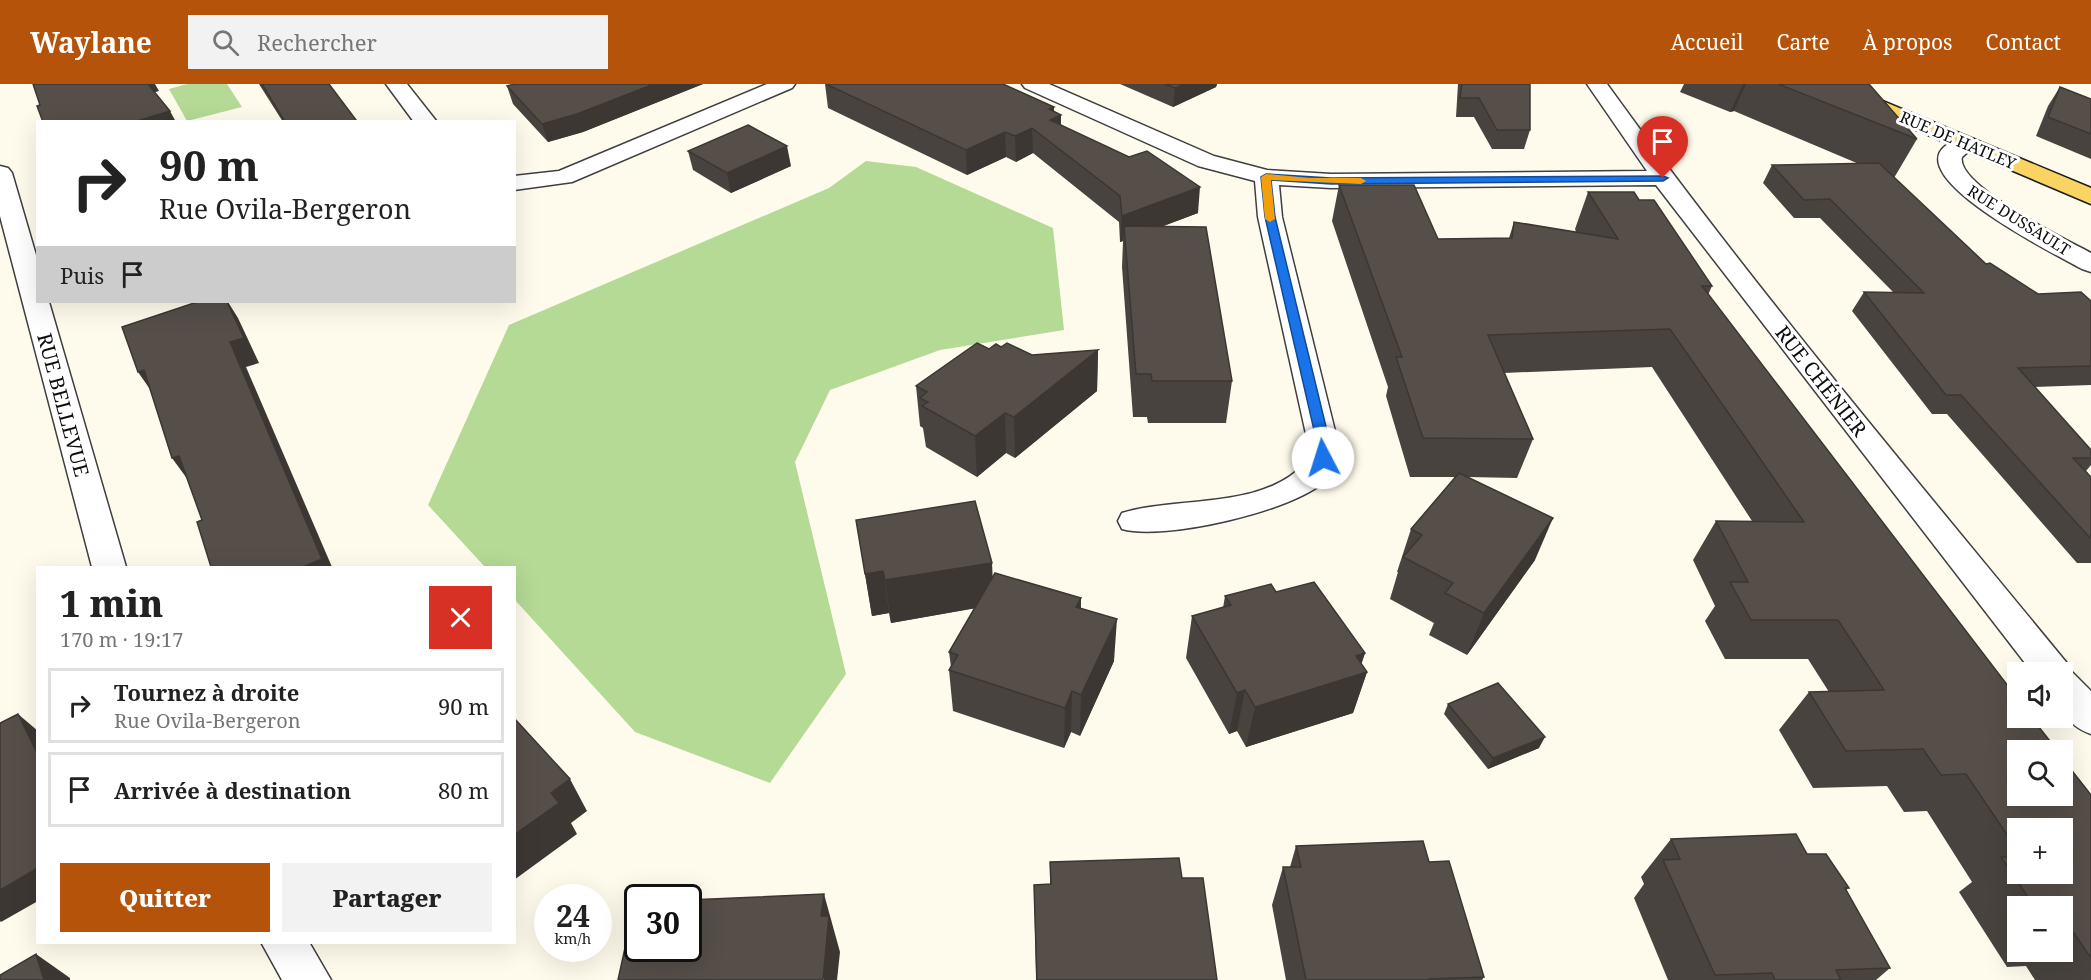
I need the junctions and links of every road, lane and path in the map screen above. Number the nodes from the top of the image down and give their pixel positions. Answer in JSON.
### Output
{"nodes":[{"id":1,"x":396,"y":84,"type":"edge"},
{"id":2,"x":785,"y":84,"type":"edge"},
{"id":3,"x":1032,"y":84,"type":"edge"},
{"id":4,"x":1597,"y":84,"type":"edge"},
{"id":5,"x":1824,"y":84,"type":"edge"},
{"id":6,"x":424,"y":120,"type":"edge"},
{"id":7,"x":1966,"y":144,"type":"junction"},
{"id":8,"x":0,"y":173,"type":"edge"},
{"id":9,"x":1266,"y":177,"type":"junction"},
{"id":10,"x":1663,"y":178,"type":"junction"},
{"id":11,"x":516,"y":183,"type":"edge"},
{"id":12,"x":2091,"y":197,"type":"edge"},
{"id":13,"x":2091,"y":264,"type":"edge"},
{"id":14,"x":36,"y":299,"type":"edge"},
{"id":15,"x":37,"y":303,"type":"edge"},
{"id":16,"x":1134,"y":521,"type":"dead end"},
{"id":17,"x":109,"y":566,"type":"edge"},
{"id":18,"x":2046,"y":662,"type":"edge"},
{"id":19,"x":2073,"y":696,"type":"edge"},
{"id":20,"x":2091,"y":718,"type":"edge"},
{"id":21,"x":284,"y":944,"type":"edge"},
{"id":22,"x":308,"y":980,"type":"edge"}],
"edges":[{"from":1,"to":6,"type":"street"},
{"from":2,"to":11,"type":"street"},
{"from":3,"to":9,"type":"street"},
{"from":4,"to":10,"type":"street","name":"RUE CHÉNIER"},
{"from":5,"to":7,"type":"main road","name":"RUE DE HATLEY"},
{"from":7,"to":12,"type":"main road","name":"RUE DE HATLEY"},
{"from":7,"to":13,"type":"street","name":"RUE DUSSAULT"},
{"from":8,"to":14,"type":"street","name":"RUE BELLEVUE"},
{"from":9,"to":10,"type":"street"},
{"from":9,"to":16,"type":"street"},
{"from":10,"to":18,"type":"street","name":"RUE CHÉNIER"},
{"from":15,"to":17,"type":"street","name":"RUE BELLEVUE"},
{"from":19,"to":20,"type":"street"},
{"from":21,"to":22,"type":"street"}]}
